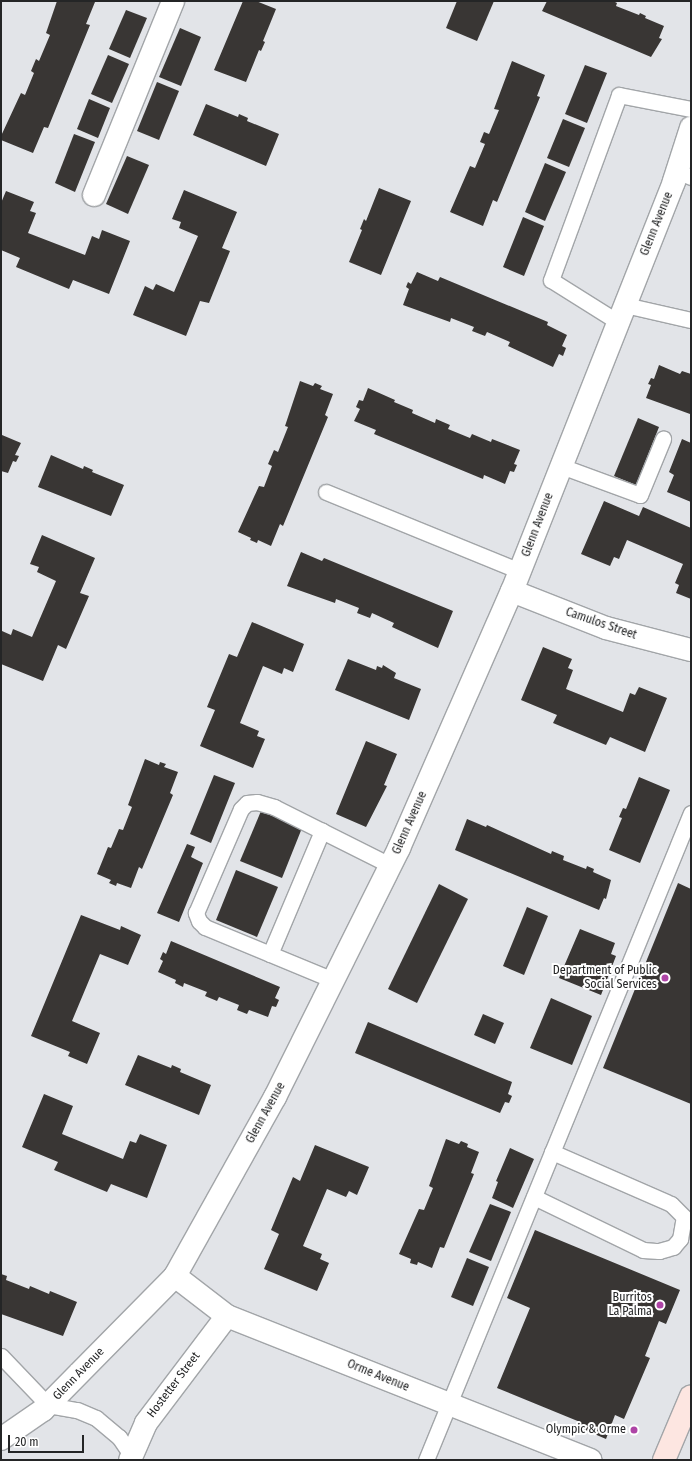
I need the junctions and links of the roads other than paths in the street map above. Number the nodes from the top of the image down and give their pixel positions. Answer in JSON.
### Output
{"nodes":[{"id":1,"x":173,"y":1,"type":"edge"},
{"id":2,"x":691,"y":109,"type":"edge"},
{"id":3,"x":691,"y":128,"type":"edge"},
{"id":4,"x":684,"y":174,"type":"edge"},
{"id":5,"x":94,"y":195,"type":"dead end"},
{"id":6,"x":622,"y":313,"type":"junction"},
{"id":7,"x":691,"y":320,"type":"edge"},
{"id":8,"x":663,"y":439,"type":"dead end"},
{"id":9,"x":561,"y":466,"type":"junction"},
{"id":10,"x":326,"y":492,"type":"dead end"},
{"id":11,"x":520,"y":570,"type":"junction"},
{"id":12,"x":512,"y":590,"type":"junction"},
{"id":13,"x":691,"y":650,"type":"edge"},
{"id":14,"x":691,"y":814,"type":"edge"},
{"id":15,"x":322,"y":831,"type":"junction"},
{"id":16,"x":390,"y":865,"type":"junction"},
{"id":17,"x":270,"y":954,"type":"junction"},
{"id":18,"x":333,"y":980,"type":"junction"},
{"id":19,"x":552,"y":1152,"type":"junction"},
{"id":20,"x":534,"y":1197,"type":"junction"},
{"id":21,"x":175,"y":1276,"type":"junction"},
{"id":22,"x":227,"y":1316,"type":"junction"},
{"id":23,"x":1,"y":1356,"type":"edge"},
{"id":24,"x":691,"y":1396,"type":"edge"},
{"id":25,"x":449,"y":1404,"type":"junction"},
{"id":26,"x":48,"y":1405,"type":"junction"},
{"id":27,"x":1,"y":1439,"type":"edge"},
{"id":28,"x":131,"y":1458,"type":"edge"},
{"id":29,"x":426,"y":1460,"type":"edge"},
{"id":30,"x":590,"y":1460,"type":"edge"},
{"id":31,"x":664,"y":1460,"type":"edge"}],
"edges":[{"from":1,"to":5,"type":"street"},
{"from":2,"to":6,"type":"lane"},
{"from":3,"to":4,"type":"street","name":"Glenn Avenue"},
{"from":4,"to":6,"type":"street","name":"Glenn Avenue"},
{"from":6,"to":7,"type":"lane"},
{"from":6,"to":9,"type":"street","name":"Glenn Avenue"},
{"from":8,"to":9,"type":"lane"},
{"from":9,"to":11,"type":"street","name":"Glenn Avenue"},
{"from":10,"to":11,"type":"lane"},
{"from":11,"to":12,"type":"street","name":"Glenn Avenue"},
{"from":12,"to":13,"type":"street","name":"Camulos Street"},
{"from":12,"to":16,"type":"street","name":"Glenn Avenue"},
{"from":14,"to":19,"type":"lane"},
{"from":15,"to":16,"type":"lane"},
{"from":15,"to":17,"type":"lane"},
{"from":15,"to":17,"type":"lane"},
{"from":16,"to":18,"type":"street","name":"Glenn Avenue"},
{"from":17,"to":18,"type":"lane"},
{"from":18,"to":21,"type":"street","name":"Glenn Avenue"},
{"from":19,"to":20,"type":"lane"},
{"from":19,"to":20,"type":"lane"},
{"from":20,"to":25,"type":"lane"},
{"from":21,"to":22,"type":"street","name":"Orme Avenue"},
{"from":21,"to":26,"type":"street","name":"Glenn Avenue"},
{"from":22,"to":25,"type":"street","name":"Orme Avenue"},
{"from":22,"to":28,"type":"street","name":"Hostetter Street"},
{"from":23,"to":26,"type":"lane"},
{"from":24,"to":31,"type":"main road"},
{"from":25,"to":29,"type":"lane"},
{"from":25,"to":30,"type":"street","name":"Orme Avenue"},
{"from":26,"to":27,"type":"street","name":"Glenn Avenue"},
{"from":26,"to":28,"type":"lane"}]}
